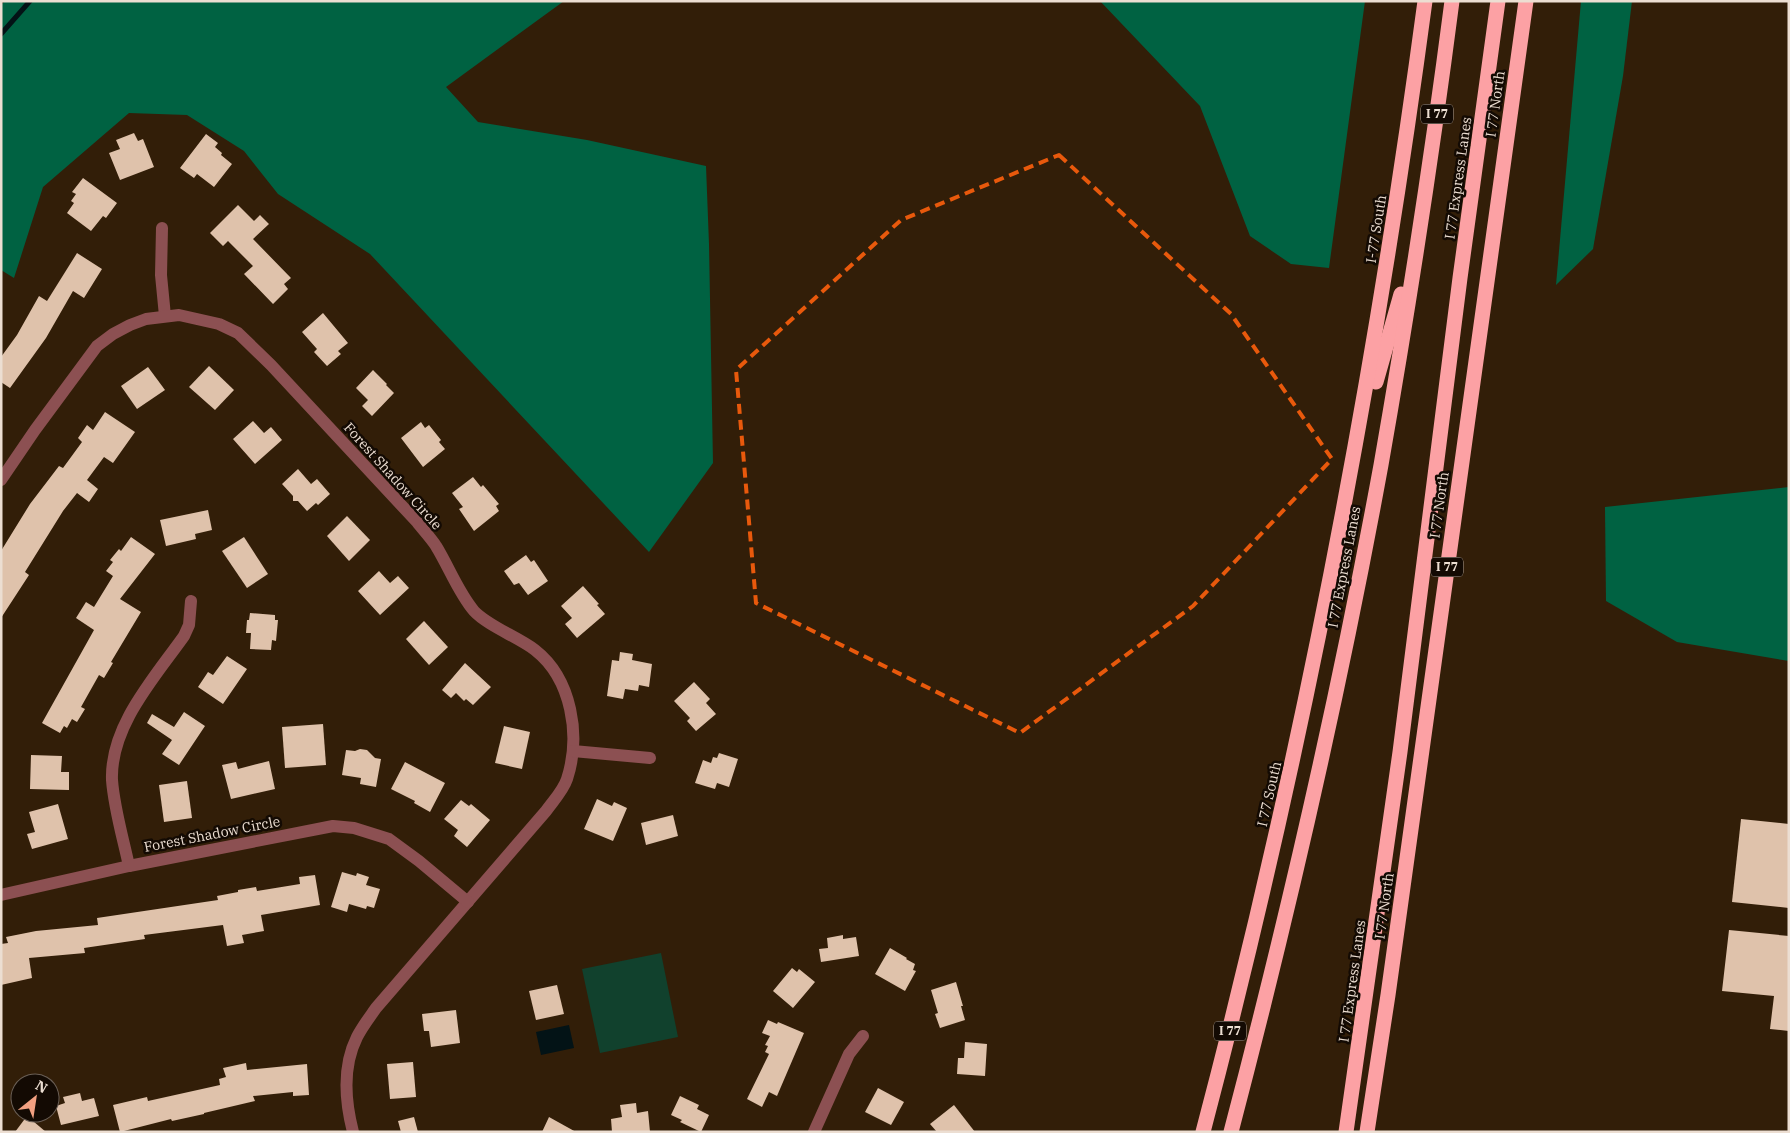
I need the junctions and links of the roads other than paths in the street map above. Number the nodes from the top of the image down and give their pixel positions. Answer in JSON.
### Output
{"nodes":[{"id":1,"x":1425,"y":1,"type":"edge"},
{"id":2,"x":1452,"y":1,"type":"edge"},
{"id":3,"x":1498,"y":1,"type":"edge"},
{"id":4,"x":1526,"y":1,"type":"edge"},
{"id":5,"x":1420,"y":226,"type":"junction"},
{"id":6,"x":162,"y":228,"type":"dead end"},
{"id":7,"x":164,"y":316,"type":"junction"},
{"id":8,"x":1354,"y":460,"type":"junction"},
{"id":9,"x":1,"y":480,"type":"edge"},
{"id":10,"x":191,"y":601,"type":"dead end"},
{"id":11,"x":573,"y":751,"type":"junction"},
{"id":12,"x":650,"y":758,"type":"dead end"},
{"id":13,"x":128,"y":866,"type":"junction"},
{"id":14,"x":1,"y":895,"type":"edge"},
{"id":15,"x":468,"y":902,"type":"junction"},
{"id":16,"x":863,"y":1036,"type":"dead end"},
{"id":17,"x":351,"y":1131,"type":"edge"},
{"id":18,"x":814,"y":1132,"type":"edge"},
{"id":19,"x":1203,"y":1132,"type":"edge"},
{"id":20,"x":1231,"y":1132,"type":"edge"},
{"id":21,"x":1346,"y":1132,"type":"edge"},
{"id":22,"x":1367,"y":1132,"type":"edge"}],
"edges":[{"from":1,"to":8,"type":"highway","name":"I-77 South","number":"I 77"},
{"from":2,"to":5,"type":"highway","name":"I 77 Express Lanes","number":"I 77"},
{"from":3,"to":21,"type":"highway","name":"I 77 Express Lanes","number":"I 77"},
{"from":4,"to":22,"type":"highway","name":"I 77 North","number":"I 77"},
{"from":5,"to":8,"type":"highway"},
{"from":5,"to":20,"type":"highway","name":"I 77 Express Lanes","number":"I 77"},
{"from":6,"to":7,"type":"street"},
{"from":7,"to":9,"type":"street","name":"Forest Shadow Circle"},
{"from":7,"to":11,"type":"street","name":"Forest Shadow Circle"},
{"from":8,"to":19,"type":"highway","name":"I 77 South","number":"I 77"},
{"from":10,"to":13,"type":"street"},
{"from":11,"to":12,"type":"street"},
{"from":11,"to":15,"type":"street","name":"Forest Shadow Circle"},
{"from":13,"to":14,"type":"street","name":"Forest Shadow Circle"},
{"from":13,"to":15,"type":"street","name":"Forest Shadow Circle"},
{"from":15,"to":17,"type":"street","name":"Forest Shadow Circle"},
{"from":16,"to":18,"type":"street"}]}
